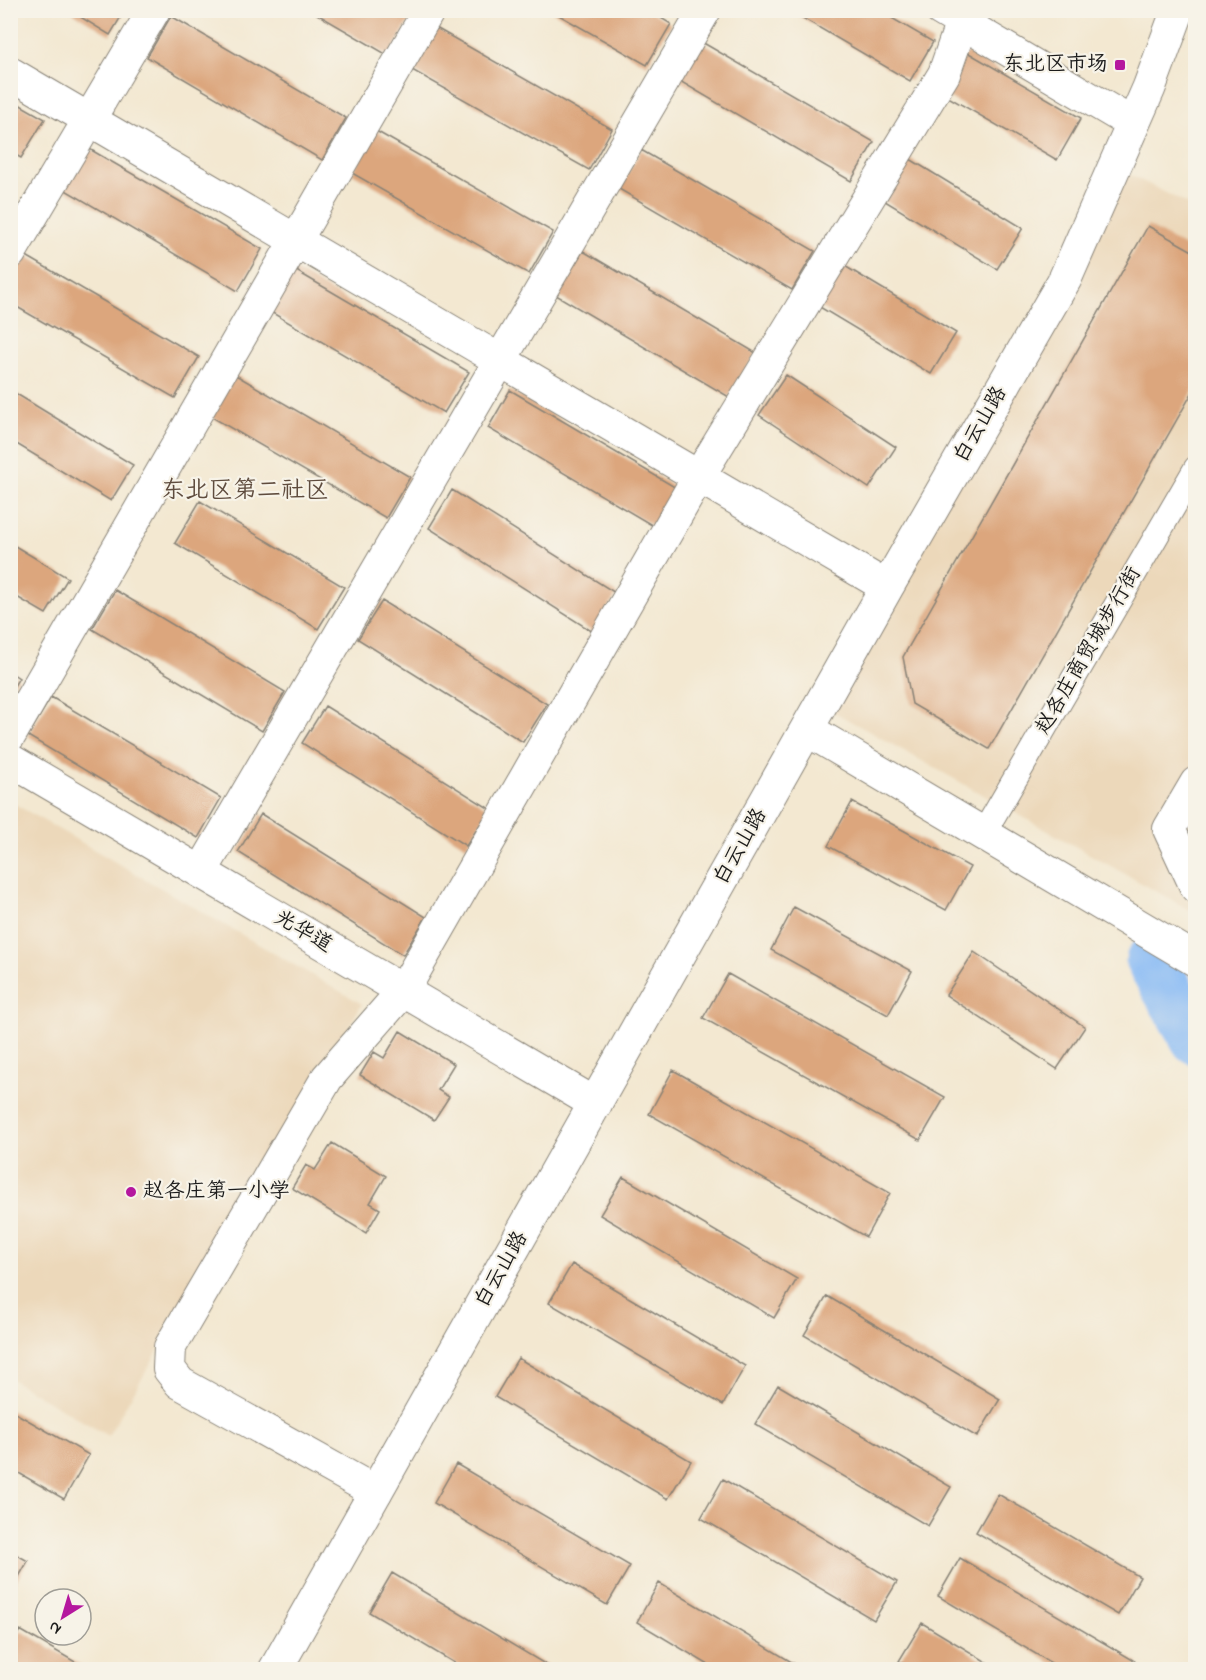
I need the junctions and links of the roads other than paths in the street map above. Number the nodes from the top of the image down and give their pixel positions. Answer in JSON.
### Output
{"nodes":[{"id":1,"x":154,"y":10,"type":"edge"},
{"id":2,"x":429,"y":10,"type":"edge"},
{"id":3,"x":705,"y":10,"type":"edge"},
{"id":4,"x":1178,"y":10,"type":"edge"},
{"id":5,"x":956,"y":15,"type":"edge"},
{"id":6,"x":10,"y":73,"type":"edge"},
{"id":7,"x":90,"y":120,"type":"junction"},
{"id":8,"x":1133,"y":124,"type":"junction"},
{"id":9,"x":296,"y":240,"type":"junction"},
{"id":10,"x":10,"y":253,"type":"edge"},
{"id":11,"x":500,"y":360,"type":"junction"},
{"id":12,"x":1196,"y":468,"type":"edge"},
{"id":13,"x":699,"y":476,"type":"junction"},
{"id":14,"x":887,"y":587,"type":"junction"},
{"id":15,"x":808,"y":729,"type":"junction"},
{"id":16,"x":10,"y":735,"type":"edge"},
{"id":17,"x":10,"y":760,"type":"edge"},
{"id":18,"x":1196,"y":783,"type":"edge"},
{"id":19,"x":984,"y":834,"type":"junction"},
{"id":20,"x":201,"y":872,"type":"junction"},
{"id":21,"x":1196,"y":886,"type":"edge"},
{"id":22,"x":1195,"y":955,"type":"edge"},
{"id":23,"x":403,"y":991,"type":"junction"},
{"id":24,"x":596,"y":1104,"type":"junction"},
{"id":25,"x":376,"y":1492,"type":"junction"},
{"id":26,"x":275,"y":1670,"type":"edge"}],
"edges":[{"from":1,"to":7,"type":"street"},
{"from":2,"to":9,"type":"street"},
{"from":3,"to":11,"type":"street"},
{"from":4,"to":8,"type":"street","name":"白云山路"},
{"from":5,"to":8,"type":"street"},
{"from":5,"to":13,"type":"street"},
{"from":6,"to":7,"type":"street"},
{"from":7,"to":9,"type":"street"},
{"from":7,"to":10,"type":"street"},
{"from":8,"to":14,"type":"street","name":"白云山路"},
{"from":9,"to":11,"type":"street"},
{"from":9,"to":16,"type":"street"},
{"from":11,"to":13,"type":"street"},
{"from":11,"to":20,"type":"street"},
{"from":12,"to":19,"type":"street","name":"赵各庄商贸城步行街"},
{"from":13,"to":14,"type":"street"},
{"from":13,"to":23,"type":"street"},
{"from":14,"to":15,"type":"street","name":"白云山路"},
{"from":15,"to":19,"type":"street"},
{"from":15,"to":24,"type":"street","name":"白云山路"},
{"from":17,"to":20,"type":"street","name":"光华道"},
{"from":18,"to":21,"type":"street"},
{"from":19,"to":22,"type":"street"},
{"from":20,"to":23,"type":"street","name":"光华道"},
{"from":23,"to":24,"type":"street","name":"光华道"},
{"from":23,"to":25,"type":"street"},
{"from":24,"to":25,"type":"street","name":"白云山路"},
{"from":25,"to":26,"type":"street","name":"白云山路"}]}
